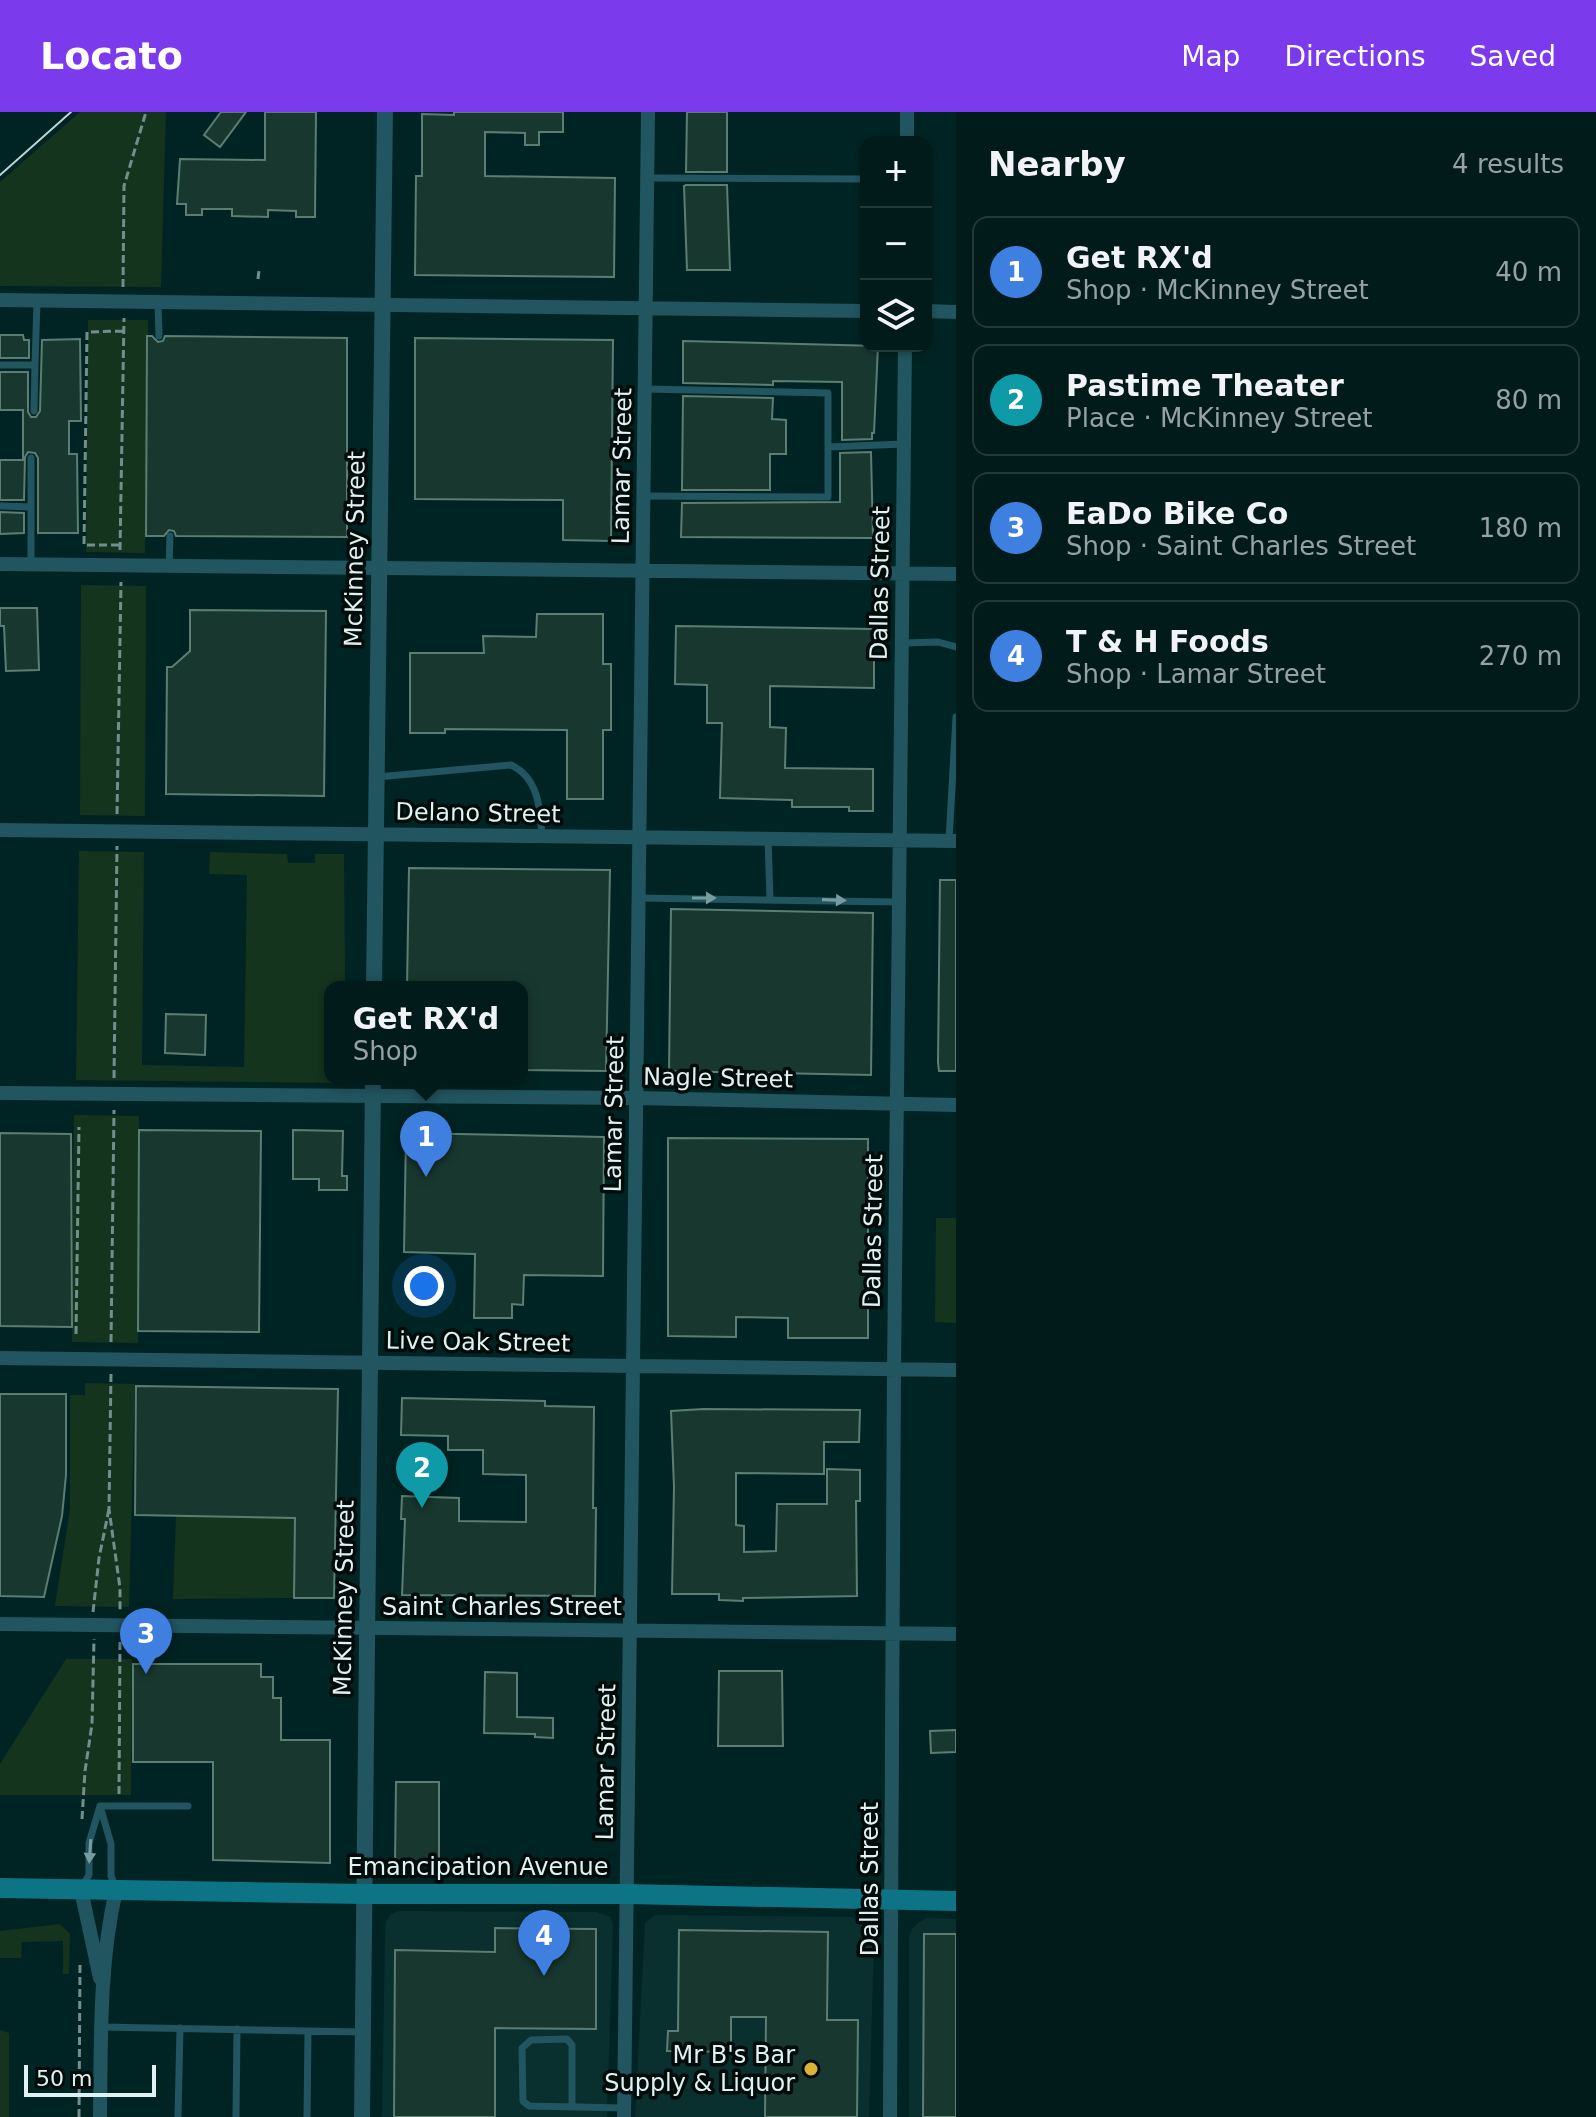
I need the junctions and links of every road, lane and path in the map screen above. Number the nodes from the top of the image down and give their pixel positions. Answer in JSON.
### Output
{"nodes":[{"id":1,"x":146,"y":112,"type":"edge"},
{"id":2,"x":385,"y":112,"type":"edge"},
{"id":3,"x":648,"y":112,"type":"edge"},
{"id":4,"x":907,"y":112,"type":"edge"},
{"id":5,"x":907,"y":136,"type":"edge"},
{"id":6,"x":647,"y":178,"type":"junction"},
{"id":7,"x":860,"y":179,"type":"edge"},
{"id":8,"x":259,"y":270,"type":"dead end"},
{"id":9,"x":258,"y":279,"type":"dead end"},
{"id":10,"x":123,"y":286,"type":"dead end"},
{"id":11,"x":0,"y":300,"type":"edge"},
{"id":12,"x":37,"y":301,"type":"junction"},
{"id":13,"x":158,"y":302,"type":"junction"},
{"id":14,"x":382,"y":304,"type":"junction"},
{"id":15,"x":646,"y":306,"type":"junction"},
{"id":16,"x":860,"y":311,"type":"edge"},
{"id":17,"x":932,"y":311,"type":"edge"},
{"id":18,"x":956,"y":312,"type":"edge"},
{"id":19,"x":124,"y":324,"type":"dead end"},
{"id":20,"x":124,"y":331,"type":"junction"},
{"id":21,"x":159,"y":336,"type":"dead end"},
{"id":22,"x":905,"y":352,"type":"edge"},
{"id":23,"x":0,"y":365,"type":"edge"},
{"id":24,"x":35,"y":365,"type":"junction"},
{"id":25,"x":645,"y":389,"type":"junction"},
{"id":26,"x":34,"y":411,"type":"dead end"},
{"id":27,"x":904,"y":444,"type":"junction"},
{"id":28,"x":828,"y":447,"type":"junction"},
{"id":29,"x":31,"y":458,"type":"dead end"},
{"id":30,"x":643,"y":496,"type":"junction"},
{"id":31,"x":0,"y":506,"type":"edge"},
{"id":32,"x":31,"y":507,"type":"junction"},
{"id":33,"x":170,"y":536,"type":"dead end"},
{"id":34,"x":0,"y":564,"type":"edge"},
{"id":35,"x":31,"y":564,"type":"junction"},
{"id":36,"x":169,"y":566,"type":"junction"},
{"id":37,"x":379,"y":568,"type":"junction"},
{"id":38,"x":642,"y":571,"type":"junction"},
{"id":39,"x":902,"y":573,"type":"junction"},
{"id":40,"x":956,"y":574,"type":"edge"},
{"id":41,"x":121,"y":586,"type":"dead end"},
{"id":42,"x":902,"y":643,"type":"junction"},
{"id":43,"x":956,"y":647,"type":"edge"},
{"id":44,"x":956,"y":717,"type":"edge"},
{"id":45,"x":377,"y":777,"type":"junction"},
{"id":46,"x":117,"y":814,"type":"dead end"},
{"id":47,"x":0,"y":830,"type":"edge"},
{"id":48,"x":376,"y":835,"type":"junction"},
{"id":49,"x":542,"y":836,"type":"junction"},
{"id":50,"x":639,"y":837,"type":"junction"},
{"id":51,"x":768,"y":839,"type":"junction"},
{"id":52,"x":952,"y":840,"type":"edge"},
{"id":53,"x":899,"y":841,"type":"junction"},
{"id":54,"x":117,"y":853,"type":"dead end"},
{"id":55,"x":638,"y":898,"type":"junction"},
{"id":56,"x":770,"y":899,"type":"junction"},
{"id":57,"x":898,"y":902,"type":"junction"},
{"id":58,"x":374,"y":981,"type":"edge"},
{"id":59,"x":114,"y":1077,"type":"dead end"},
{"id":60,"x":373,"y":1085,"type":"edge"},
{"id":61,"x":0,"y":1093,"type":"edge"},
{"id":62,"x":373,"y":1097,"type":"junction"},
{"id":63,"x":636,"y":1098,"type":"junction"},
{"id":64,"x":897,"y":1104,"type":"junction"},
{"id":65,"x":956,"y":1105,"type":"edge"},
{"id":66,"x":114,"y":1120,"type":"dead end"},
{"id":67,"x":79,"y":1127,"type":"dead end"},
{"id":68,"x":76,"y":1334,"type":"dead end"},
{"id":69,"x":111,"y":1337,"type":"dead end"},
{"id":70,"x":0,"y":1358,"type":"edge"},
{"id":71,"x":370,"y":1363,"type":"junction"},
{"id":72,"x":633,"y":1366,"type":"junction"},
{"id":73,"x":894,"y":1369,"type":"junction"},
{"id":74,"x":956,"y":1370,"type":"edge"},
{"id":75,"x":111,"y":1387,"type":"dead end"},
{"id":76,"x":109,"y":1509,"type":"junction"},
{"id":77,"x":119,"y":1605,"type":"dead end"},
{"id":78,"x":93,"y":1606,"type":"dead end"},
{"id":79,"x":0,"y":1624,"type":"edge"},
{"id":80,"x":367,"y":1628,"type":"junction"},
{"id":81,"x":630,"y":1629,"type":"junction"},
{"id":82,"x":893,"y":1632,"type":"junction"},
{"id":83,"x":956,"y":1634,"type":"edge"},
{"id":84,"x":121,"y":1651,"type":"dead end"},
{"id":85,"x":94,"y":1655,"type":"dead end"},
{"id":86,"x":100,"y":1806,"type":"junction"},
{"id":87,"x":119,"y":1806,"type":"junction"},
{"id":88,"x":188,"y":1806,"type":"dead end"},
{"id":89,"x":82,"y":1821,"type":"dead end"},
{"id":90,"x":0,"y":1888,"type":"edge"},
{"id":91,"x":81,"y":1890,"type":"junction"},
{"id":92,"x":116,"y":1890,"type":"junction"},
{"id":93,"x":364,"y":1894,"type":"junction"},
{"id":94,"x":627,"y":1894,"type":"junction"},
{"id":95,"x":893,"y":1900,"type":"junction"},
{"id":96,"x":956,"y":1901,"type":"edge"},
{"id":97,"x":80,"y":1959,"type":"dead end"},
{"id":98,"x":102,"y":1986,"type":"junction"},
{"id":99,"x":101,"y":2027,"type":"junction"},
{"id":100,"x":180,"y":2028,"type":"junction"},
{"id":101,"x":237,"y":2029,"type":"junction"},
{"id":102,"x":308,"y":2031,"type":"junction"},
{"id":103,"x":363,"y":2032,"type":"junction"},
{"id":104,"x":572,"y":2107,"type":"junction"},
{"id":105,"x":624,"y":2112,"type":"edge"},
{"id":106,"x":79,"y":2117,"type":"edge"},
{"id":107,"x":100,"y":2117,"type":"edge"},
{"id":108,"x":178,"y":2117,"type":"edge"},
{"id":109,"x":236,"y":2117,"type":"edge"},
{"id":110,"x":307,"y":2117,"type":"edge"},
{"id":111,"x":362,"y":2117,"type":"edge"},
{"id":112,"x":890,"y":2117,"type":"edge"}],
"edges":[{"from":1,"to":10,"type":"path"},
{"from":2,"to":14,"type":"street","name":"McKinney Street"},
{"from":3,"to":6,"type":"street","name":"Lamar Street"},
{"from":4,"to":5,"type":"street"},
{"from":6,"to":7,"type":"lane"},
{"from":6,"to":15,"type":"street","name":"Lamar Street"},
{"from":8,"to":9,"type":"path"},
{"from":11,"to":12,"type":"street"},
{"from":12,"to":13,"type":"street"},
{"from":12,"to":24,"type":"lane"},
{"from":13,"to":14,"type":"street"},
{"from":13,"to":21,"type":"lane"},
{"from":14,"to":15,"type":"street"},
{"from":14,"to":37,"type":"street","name":"McKinney Street"},
{"from":15,"to":16,"type":"street"},
{"from":15,"to":25,"type":"street","name":"Lamar Street"},
{"from":17,"to":18,"type":"street"},
{"from":19,"to":20,"type":"path"},
{"from":20,"to":20,"type":"path"},
{"from":22,"to":27,"type":"street","name":"Dallas Street"},
{"from":23,"to":24,"type":"lane"},
{"from":24,"to":26,"type":"lane"},
{"from":25,"to":28,"type":"lane"},
{"from":25,"to":30,"type":"street","name":"Lamar Street"},
{"from":27,"to":28,"type":"lane"},
{"from":27,"to":39,"type":"street","name":"Dallas Street"},
{"from":28,"to":30,"type":"lane"},
{"from":29,"to":32,"type":"lane"},
{"from":30,"to":38,"type":"street","name":"Lamar Street"},
{"from":31,"to":32,"type":"lane"},
{"from":32,"to":35,"type":"lane"},
{"from":33,"to":36,"type":"lane"},
{"from":34,"to":35,"type":"street"},
{"from":35,"to":36,"type":"street"},
{"from":36,"to":37,"type":"street"},
{"from":37,"to":38,"type":"street"},
{"from":37,"to":45,"type":"street","name":"McKinney Street"},
{"from":38,"to":39,"type":"street"},
{"from":38,"to":50,"type":"street","name":"Lamar Street"},
{"from":39,"to":40,"type":"street"},
{"from":39,"to":42,"type":"street","name":"Dallas Street"},
{"from":41,"to":46,"type":"path"},
{"from":42,"to":43,"type":"lane"},
{"from":42,"to":53,"type":"street","name":"Dallas Street"},
{"from":44,"to":52,"type":"lane"},
{"from":45,"to":48,"type":"street","name":"McKinney Street"},
{"from":45,"to":49,"type":"lane"},
{"from":47,"to":48,"type":"street","name":"Delano Street"},
{"from":48,"to":49,"type":"street","name":"Delano Street"},
{"from":48,"to":58,"type":"street","name":"McKinney Street"},
{"from":49,"to":50,"type":"street","name":"Delano Street"},
{"from":50,"to":51,"type":"street","name":"Delano Street"},
{"from":50,"to":55,"type":"street","name":"Lamar Street"},
{"from":51,"to":53,"type":"street","name":"Delano Street"},
{"from":51,"to":56,"type":"lane"},
{"from":52,"to":53,"type":"street","name":"Delano Street"},
{"from":53,"to":57,"type":"street","name":"Dallas Street"},
{"from":54,"to":59,"type":"path"},
{"from":55,"to":56,"type":"lane","one_way":true},
{"from":55,"to":63,"type":"street","name":"Lamar Street"},
{"from":56,"to":57,"type":"lane","one_way":true},
{"from":57,"to":64,"type":"street","name":"Dallas Street"},
{"from":60,"to":62,"type":"street","name":"McKinney Street"},
{"from":61,"to":62,"type":"street","name":"Nagle Street"},
{"from":62,"to":63,"type":"street","name":"Nagle Street"},
{"from":62,"to":71,"type":"street","name":"McKinney Street"},
{"from":63,"to":64,"type":"street","name":"Nagle Street"},
{"from":63,"to":72,"type":"street","name":"Lamar Street"},
{"from":64,"to":65,"type":"street","name":"Nagle Street"},
{"from":64,"to":73,"type":"street","name":"Dallas Street"},
{"from":66,"to":69,"type":"path"},
{"from":67,"to":68,"type":"path"},
{"from":70,"to":71,"type":"street","name":"Live Oak Street"},
{"from":71,"to":72,"type":"street","name":"Live Oak Street"},
{"from":71,"to":80,"type":"street","name":"McKinney Street"},
{"from":72,"to":73,"type":"street","name":"Live Oak Street"},
{"from":72,"to":81,"type":"street","name":"Lamar Street"},
{"from":73,"to":74,"type":"street","name":"Live Oak Street"},
{"from":73,"to":82,"type":"street","name":"Dallas Street"},
{"from":75,"to":76,"type":"path"},
{"from":76,"to":77,"type":"path"},
{"from":76,"to":78,"type":"path"},
{"from":79,"to":80,"type":"street","name":"Saint Charles Street"},
{"from":80,"to":81,"type":"street","name":"Saint Charles Street"},
{"from":80,"to":93,"type":"street","name":"McKinney Street"},
{"from":81,"to":82,"type":"street","name":"Saint Charles Street"},
{"from":81,"to":94,"type":"street","name":"Lamar Street"},
{"from":82,"to":83,"type":"street","name":"Saint Charles Street"},
{"from":82,"to":95,"type":"street","name":"Dallas Street"},
{"from":84,"to":87,"type":"path"},
{"from":85,"to":89,"type":"path"},
{"from":86,"to":87,"type":"lane"},
{"from":86,"to":91,"type":"lane","one_way":true},
{"from":86,"to":92,"type":"lane"},
{"from":87,"to":88,"type":"lane"},
{"from":90,"to":91,"type":"main road","name":"Emancipation Avenue"},
{"from":91,"to":92,"type":"main road","name":"Emancipation Avenue"},
{"from":91,"to":98,"type":"street"},
{"from":92,"to":93,"type":"main road","name":"Emancipation Avenue"},
{"from":92,"to":98,"type":"street"},
{"from":93,"to":94,"type":"main road","name":"Emancipation Avenue"},
{"from":93,"to":103,"type":"street","name":"McKinney Street"},
{"from":94,"to":95,"type":"main road","name":"Emancipation Avenue"},
{"from":94,"to":105,"type":"street","name":"Lamar Street"},
{"from":95,"to":96,"type":"main road","name":"Emancipation Avenue"},
{"from":95,"to":112,"type":"street","name":"Dallas Street"},
{"from":97,"to":106,"type":"path"},
{"from":98,"to":99,"type":"street"},
{"from":99,"to":100,"type":"lane"},
{"from":99,"to":107,"type":"street"},
{"from":100,"to":101,"type":"lane"},
{"from":100,"to":108,"type":"lane"},
{"from":101,"to":102,"type":"lane"},
{"from":101,"to":109,"type":"lane"},
{"from":102,"to":103,"type":"lane"},
{"from":102,"to":110,"type":"lane"},
{"from":103,"to":111,"type":"street","name":"McKinney Street"},
{"from":104,"to":104,"type":"lane"},
{"from":104,"to":105,"type":"lane"}]}
